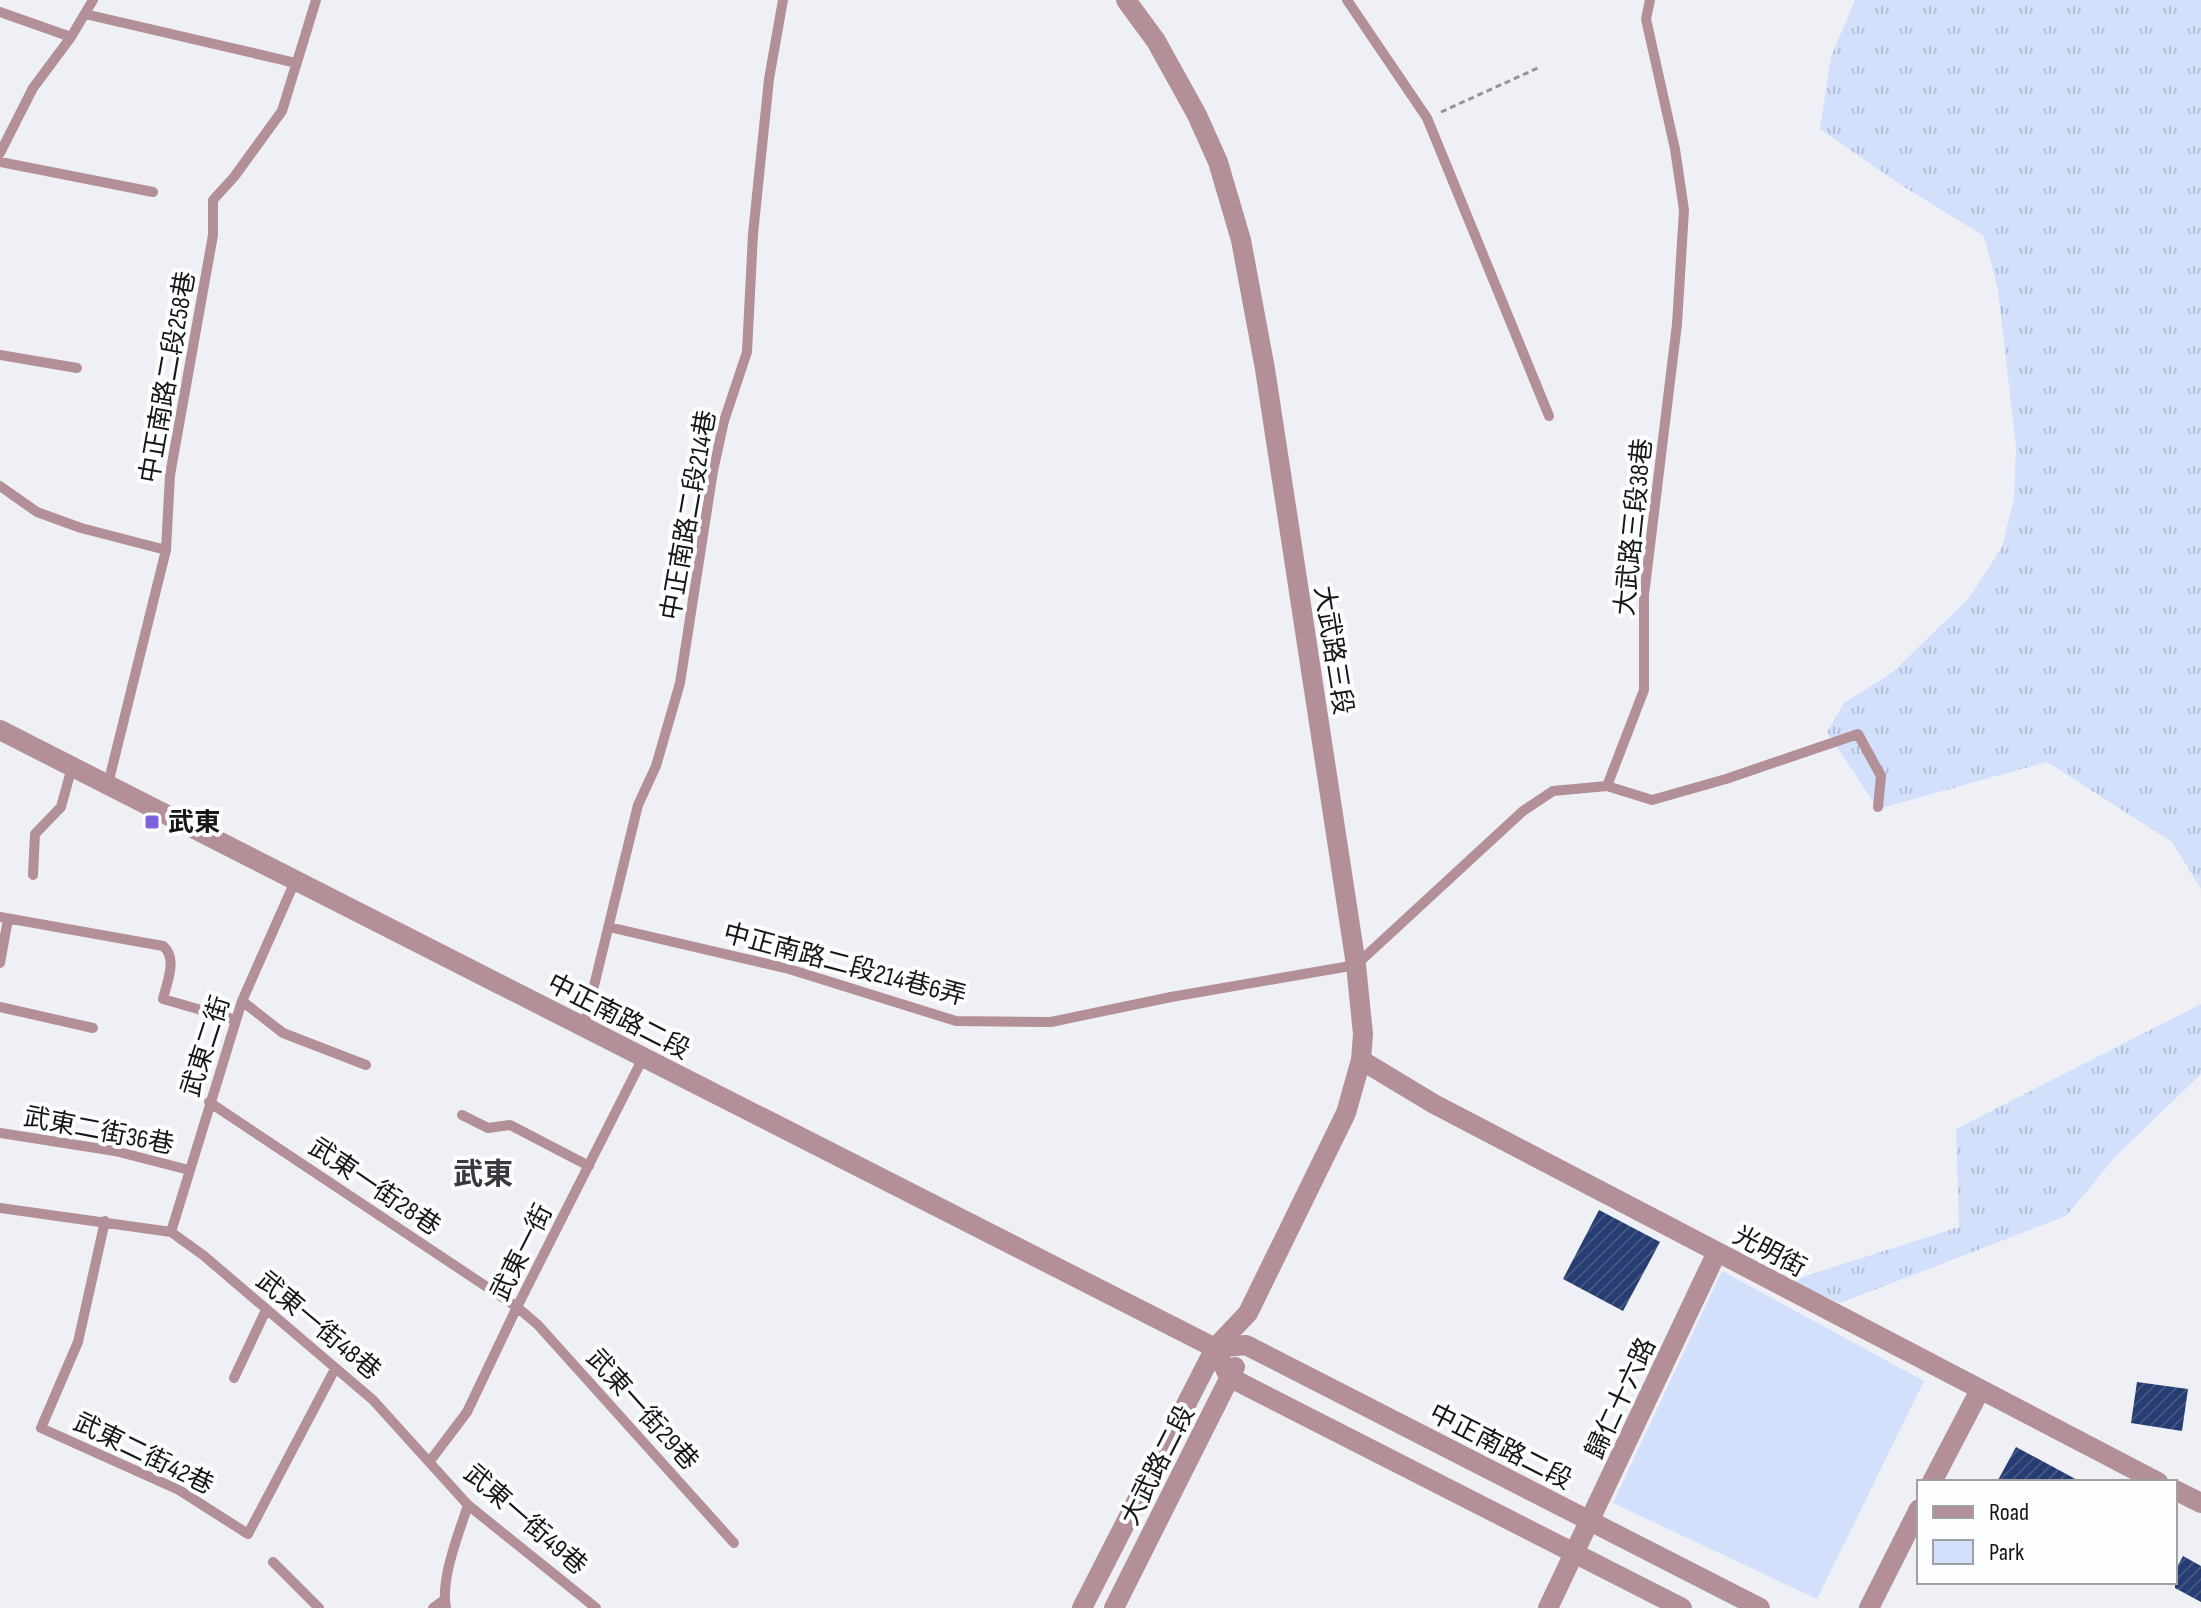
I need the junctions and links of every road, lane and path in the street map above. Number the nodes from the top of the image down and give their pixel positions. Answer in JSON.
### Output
{"nodes":[{"id":1,"x":93,"y":0,"type":"edge"},
{"id":2,"x":316,"y":0,"type":"edge"},
{"id":3,"x":783,"y":0,"type":"edge"},
{"id":4,"x":1126,"y":0,"type":"edge"},
{"id":5,"x":1347,"y":0,"type":"edge"},
{"id":6,"x":1650,"y":0,"type":"edge"},
{"id":7,"x":0,"y":12,"type":"edge"},
{"id":8,"x":85,"y":14,"type":"junction"},
{"id":9,"x":71,"y":37,"type":"junction"},
{"id":10,"x":296,"y":63,"type":"junction"},
{"id":11,"x":1540,"y":67,"type":"dead end"},
{"id":12,"x":1427,"y":118,"type":"junction"},
{"id":13,"x":0,"y":153,"type":"edge"},
{"id":14,"x":0,"y":162,"type":"edge"},
{"id":15,"x":153,"y":192,"type":"dead end"},
{"id":16,"x":0,"y":355,"type":"edge"},
{"id":17,"x":77,"y":368,"type":"dead end"},
{"id":18,"x":1549,"y":416,"type":"dead end"},
{"id":19,"x":0,"y":486,"type":"edge"},
{"id":20,"x":166,"y":550,"type":"junction"},
{"id":21,"x":0,"y":730,"type":"edge"},
{"id":22,"x":72,"y":767,"type":"junction"},
{"id":23,"x":108,"y":784,"type":"junction"},
{"id":24,"x":1607,"y":786,"type":"junction"},
{"id":25,"x":1878,"y":807,"type":"dead end"},
{"id":26,"x":33,"y":875,"type":"dead end"},
{"id":27,"x":296,"y":879,"type":"junction"},
{"id":28,"x":4,"y":918,"type":"edge"},
{"id":29,"x":609,"y":927,"type":"junction"},
{"id":30,"x":0,"y":963,"type":"edge"},
{"id":31,"x":1356,"y":965,"type":"junction"},
{"id":32,"x":242,"y":1001,"type":"junction"},
{"id":33,"x":0,"y":1007,"type":"edge"},
{"id":34,"x":236,"y":1020,"type":"junction"},
{"id":35,"x":584,"y":1027,"type":"junction"},
{"id":36,"x":93,"y":1028,"type":"dead end"},
{"id":37,"x":643,"y":1058,"type":"junction"},
{"id":38,"x":1361,"y":1060,"type":"junction"},
{"id":39,"x":366,"y":1065,"type":"dead end"},
{"id":40,"x":209,"y":1102,"type":"junction"},
{"id":41,"x":462,"y":1115,"type":"dead end"},
{"id":42,"x":0,"y":1133,"type":"edge"},
{"id":43,"x":589,"y":1166,"type":"junction"},
{"id":44,"x":189,"y":1170,"type":"junction"},
{"id":45,"x":0,"y":1208,"type":"edge"},
{"id":46,"x":105,"y":1221,"type":"junction"},
{"id":47,"x":171,"y":1232,"type":"junction"},
{"id":48,"x":1717,"y":1252,"type":"junction"},
{"id":49,"x":517,"y":1307,"type":"junction"},
{"id":50,"x":266,"y":1310,"type":"junction"},
{"id":51,"x":1248,"y":1313,"type":"junction"},
{"id":52,"x":1246,"y":1345,"type":"junction"},
{"id":53,"x":1215,"y":1348,"type":"junction"},
{"id":54,"x":335,"y":1369,"type":"junction"},
{"id":55,"x":1229,"y":1377,"type":"junction"},
{"id":56,"x":234,"y":1378,"type":"dead end"},
{"id":57,"x":1980,"y":1390,"type":"junction"},
{"id":58,"x":430,"y":1461,"type":"junction"},
{"id":59,"x":1933,"y":1480,"type":"edge"},
{"id":60,"x":2154,"y":1480,"type":"edge"},
{"id":61,"x":2177,"y":1491,"type":"edge"},
{"id":62,"x":2201,"y":1503,"type":"edge"},
{"id":63,"x":468,"y":1505,"type":"junction"},
{"id":64,"x":1917,"y":1513,"type":"edge"},
{"id":65,"x":1590,"y":1521,"type":"junction"},
{"id":66,"x":734,"y":1543,"type":"dead end"},
{"id":67,"x":1575,"y":1554,"type":"junction"},
{"id":68,"x":273,"y":1562,"type":"dead end"},
{"id":69,"x":445,"y":1604,"type":"edge"},
{"id":70,"x":319,"y":1608,"type":"edge"},
{"id":71,"x":433,"y":1608,"type":"edge"},
{"id":72,"x":596,"y":1608,"type":"edge"},
{"id":73,"x":1082,"y":1608,"type":"edge"},
{"id":74,"x":1114,"y":1608,"type":"edge"},
{"id":75,"x":1548,"y":1608,"type":"edge"},
{"id":76,"x":1682,"y":1608,"type":"edge"},
{"id":77,"x":1760,"y":1608,"type":"edge"},
{"id":78,"x":1869,"y":1608,"type":"edge"}],
"edges":[{"from":1,"to":8,"type":"lane"},
{"from":2,"to":10,"type":"lane","name":"中正南路二段258巷"},
{"from":3,"to":29,"type":"lane","name":"中正南路二段214巷"},
{"from":4,"to":31,"type":"street","name":"大武路三段"},
{"from":5,"to":12,"type":"lane"},
{"from":6,"to":24,"type":"lane","name":"大武路三段38巷"},
{"from":7,"to":9,"type":"lane"},
{"from":8,"to":9,"type":"lane"},
{"from":8,"to":10,"type":"lane"},
{"from":9,"to":13,"type":"lane"},
{"from":10,"to":20,"type":"lane","name":"中正南路二段258巷"},
{"from":11,"to":12,"type":"path"},
{"from":12,"to":18,"type":"lane"},
{"from":14,"to":15,"type":"lane"},
{"from":16,"to":17,"type":"lane"},
{"from":19,"to":20,"type":"lane"},
{"from":20,"to":23,"type":"lane","name":"中正南路二段258巷"},
{"from":21,"to":22,"type":"street","name":"中正南路二段"},
{"from":22,"to":23,"type":"street","name":"中正南路二段"},
{"from":22,"to":26,"type":"lane"},
{"from":23,"to":27,"type":"street","name":"中正南路二段"},
{"from":24,"to":25,"type":"lane"},
{"from":24,"to":31,"type":"lane"},
{"from":27,"to":32,"type":"lane","name":"武東二街"},
{"from":27,"to":35,"type":"street","name":"中正南路二段"},
{"from":28,"to":30,"type":"lane"},
{"from":28,"to":34,"type":"lane"},
{"from":29,"to":31,"type":"lane","name":"中正南路二段214巷6弄"},
{"from":29,"to":35,"type":"lane","name":"中正南路二段214巷"},
{"from":31,"to":38,"type":"street","name":"大武路三段"},
{"from":32,"to":34,"type":"lane","name":"武東二街"},
{"from":32,"to":39,"type":"lane"},
{"from":33,"to":36,"type":"lane"},
{"from":34,"to":40,"type":"lane","name":"武東二街"},
{"from":35,"to":37,"type":"street","name":"中正南路二段"},
{"from":37,"to":43,"type":"lane","name":"武東一街"},
{"from":37,"to":53,"type":"street","name":"中正南路二段"},
{"from":38,"to":48,"type":"street","name":"光明街"},
{"from":38,"to":51,"type":"street","name":"大武路三段"},
{"from":40,"to":44,"type":"lane","name":"武東二街"},
{"from":40,"to":49,"type":"lane","name":"武東一街28巷"},
{"from":41,"to":43,"type":"lane"},
{"from":42,"to":44,"type":"lane","name":"武東二街36巷"},
{"from":43,"to":49,"type":"lane","name":"武東一街"},
{"from":44,"to":47,"type":"lane","name":"武東二街"},
{"from":45,"to":46,"type":"lane"},
{"from":46,"to":47,"type":"lane"},
{"from":46,"to":54,"type":"lane","name":"武東二街42巷"},
{"from":47,"to":50,"type":"lane","name":"武東一街48巷"},
{"from":48,"to":57,"type":"street","name":"光明街"},
{"from":48,"to":65,"type":"street","name":"歸仁十六路"},
{"from":49,"to":58,"type":"lane","name":"武東一街"},
{"from":49,"to":66,"type":"lane","name":"武東一街29巷"},
{"from":50,"to":54,"type":"lane","name":"武東一街48巷"},
{"from":50,"to":56,"type":"lane"},
{"from":51,"to":52,"type":"street","name":"大武路三段"},
{"from":51,"to":53,"type":"street","name":"大武路三段"},
{"from":52,"to":53,"type":"street"},
{"from":52,"to":55,"type":"street","name":"大武路二段"},
{"from":52,"to":65,"type":"street","name":"中正南路二段"},
{"from":53,"to":55,"type":"street"},
{"from":53,"to":73,"type":"street","name":"大武路二段"},
{"from":54,"to":58,"type":"lane","name":"武東一街48巷"},
{"from":55,"to":67,"type":"street"},
{"from":55,"to":74,"type":"street","name":"大武路二段"},
{"from":57,"to":59,"type":"street"},
{"from":57,"to":60,"type":"street","name":"光明街"},
{"from":58,"to":63,"type":"lane","name":"武東一街49巷"},
{"from":61,"to":62,"type":"street"},
{"from":63,"to":69,"type":"lane"},
{"from":63,"to":72,"type":"lane","name":"武東一街49巷"},
{"from":64,"to":78,"type":"street"},
{"from":65,"to":67,"type":"street","name":"歸仁十六路"},
{"from":65,"to":77,"type":"street","name":"中正南路二段"},
{"from":67,"to":75,"type":"street","name":"歸仁十六路"},
{"from":67,"to":76,"type":"street"},
{"from":68,"to":70,"type":"lane"},
{"from":69,"to":71,"type":"lane"}]}
